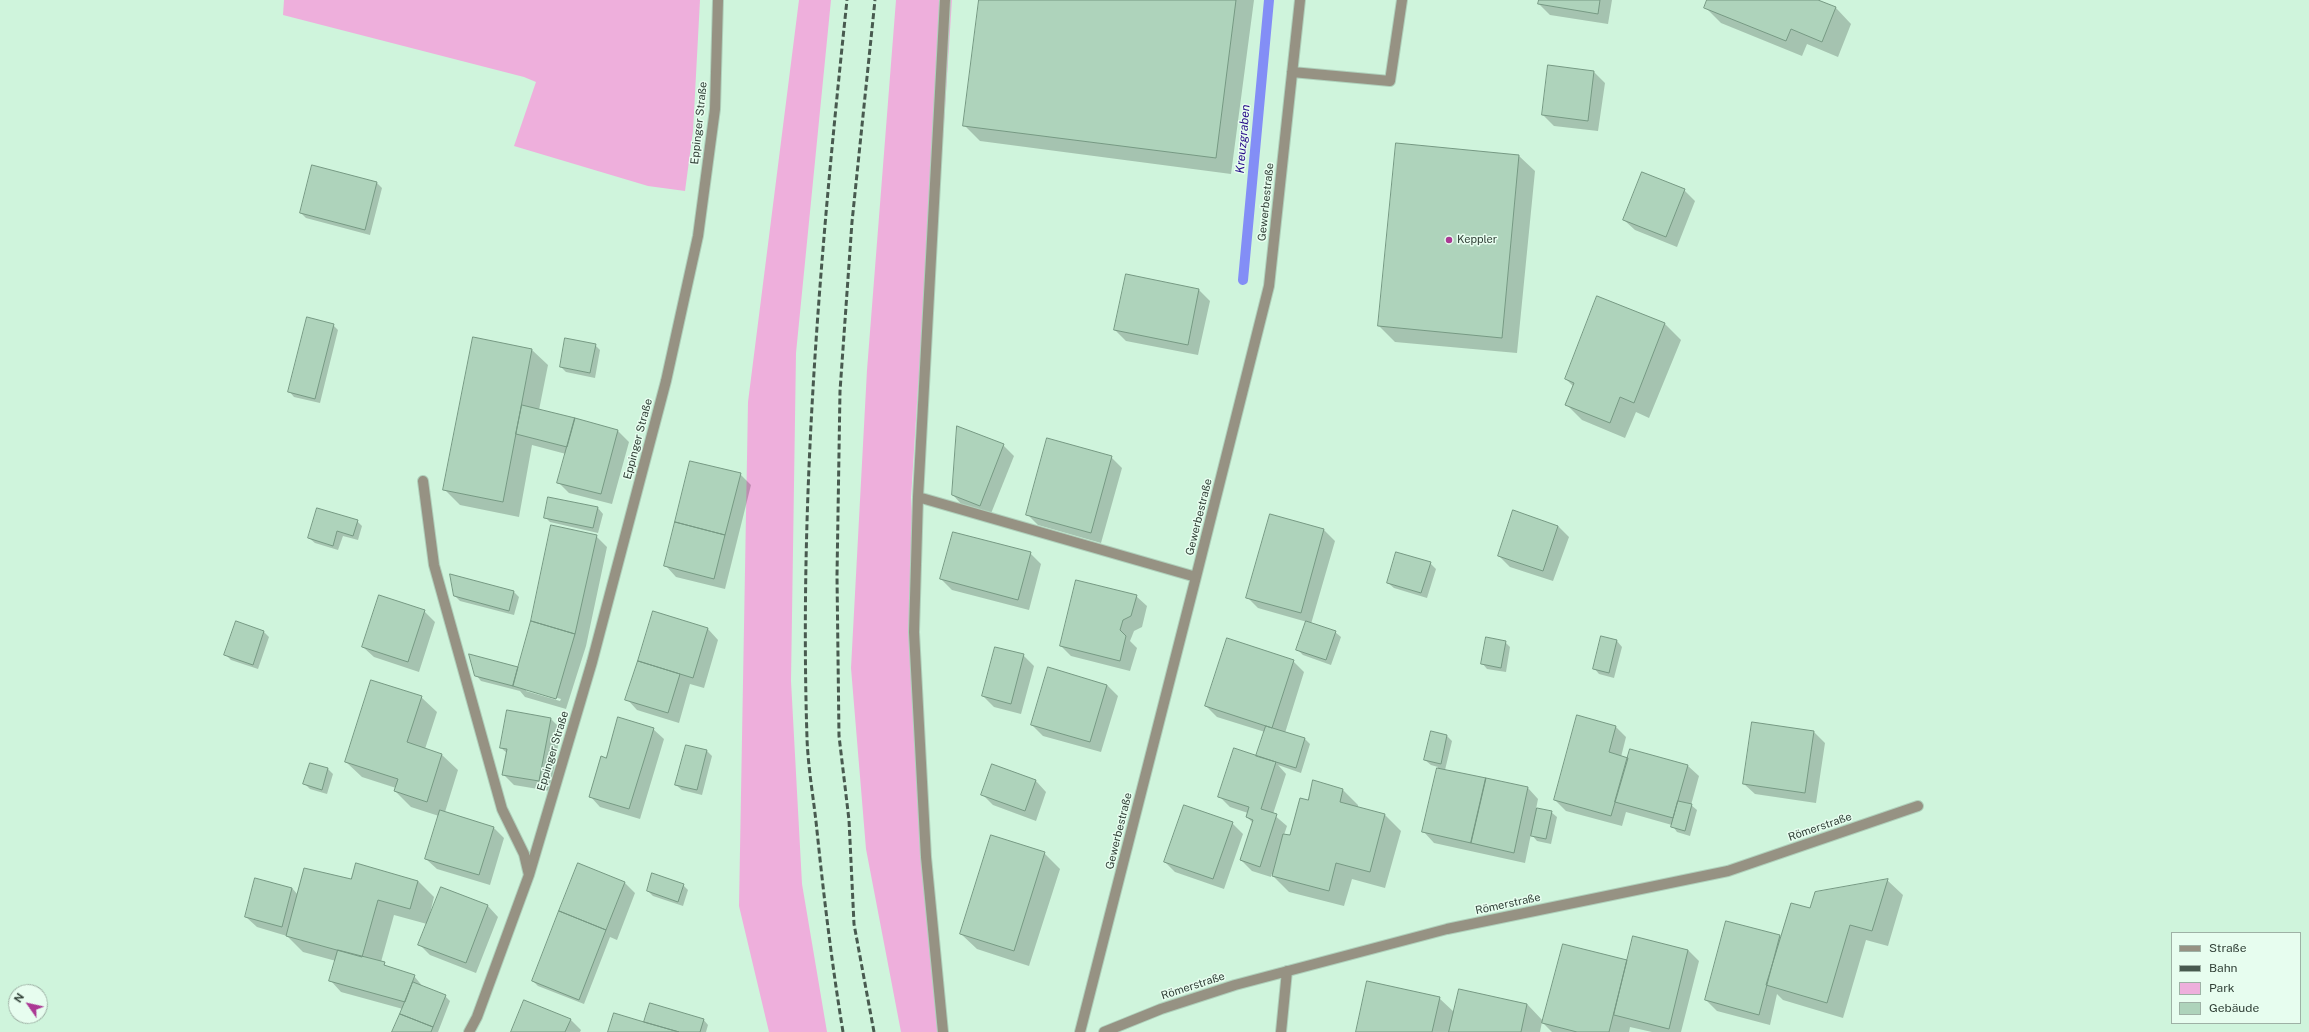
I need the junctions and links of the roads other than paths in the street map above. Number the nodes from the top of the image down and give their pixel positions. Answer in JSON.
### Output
{"nodes":[{"id":1,"x":718,"y":0,"type":"edge"},
{"id":2,"x":946,"y":0,"type":"edge"},
{"id":3,"x":1300,"y":0,"type":"edge"},
{"id":4,"x":1402,"y":0,"type":"edge"},
{"id":5,"x":1292,"y":72,"type":"junction"},
{"id":6,"x":422,"y":481,"type":"dead end"},
{"id":7,"x":918,"y":497,"type":"junction"},
{"id":8,"x":1196,"y":577,"type":"junction"},
{"id":9,"x":1918,"y":806,"type":"dead end"},
{"id":10,"x":529,"y":874,"type":"junction"},
{"id":11,"x":1287,"y":971,"type":"junction"},
{"id":12,"x":469,"y":1032,"type":"edge"},
{"id":13,"x":943,"y":1032,"type":"edge"},
{"id":14,"x":1080,"y":1032,"type":"edge"},
{"id":15,"x":1104,"y":1032,"type":"edge"},
{"id":16,"x":1281,"y":1032,"type":"edge"}],
"edges":[{"from":1,"to":10,"type":"street","name":"Eppinger Straße"},
{"from":2,"to":7,"type":"street"},
{"from":3,"to":5,"type":"street","name":"Gewerbestraße"},
{"from":4,"to":5,"type":"street"},
{"from":5,"to":8,"type":"street","name":"Gewerbestraße"},
{"from":6,"to":10,"type":"street"},
{"from":7,"to":8,"type":"street"},
{"from":7,"to":13,"type":"street"},
{"from":8,"to":14,"type":"street","name":"Gewerbestraße"},
{"from":9,"to":11,"type":"street","name":"Römerstraße"},
{"from":10,"to":12,"type":"street","name":"Eppinger Straße"},
{"from":11,"to":15,"type":"street","name":"Römerstraße"},
{"from":11,"to":16,"type":"street"}]}
